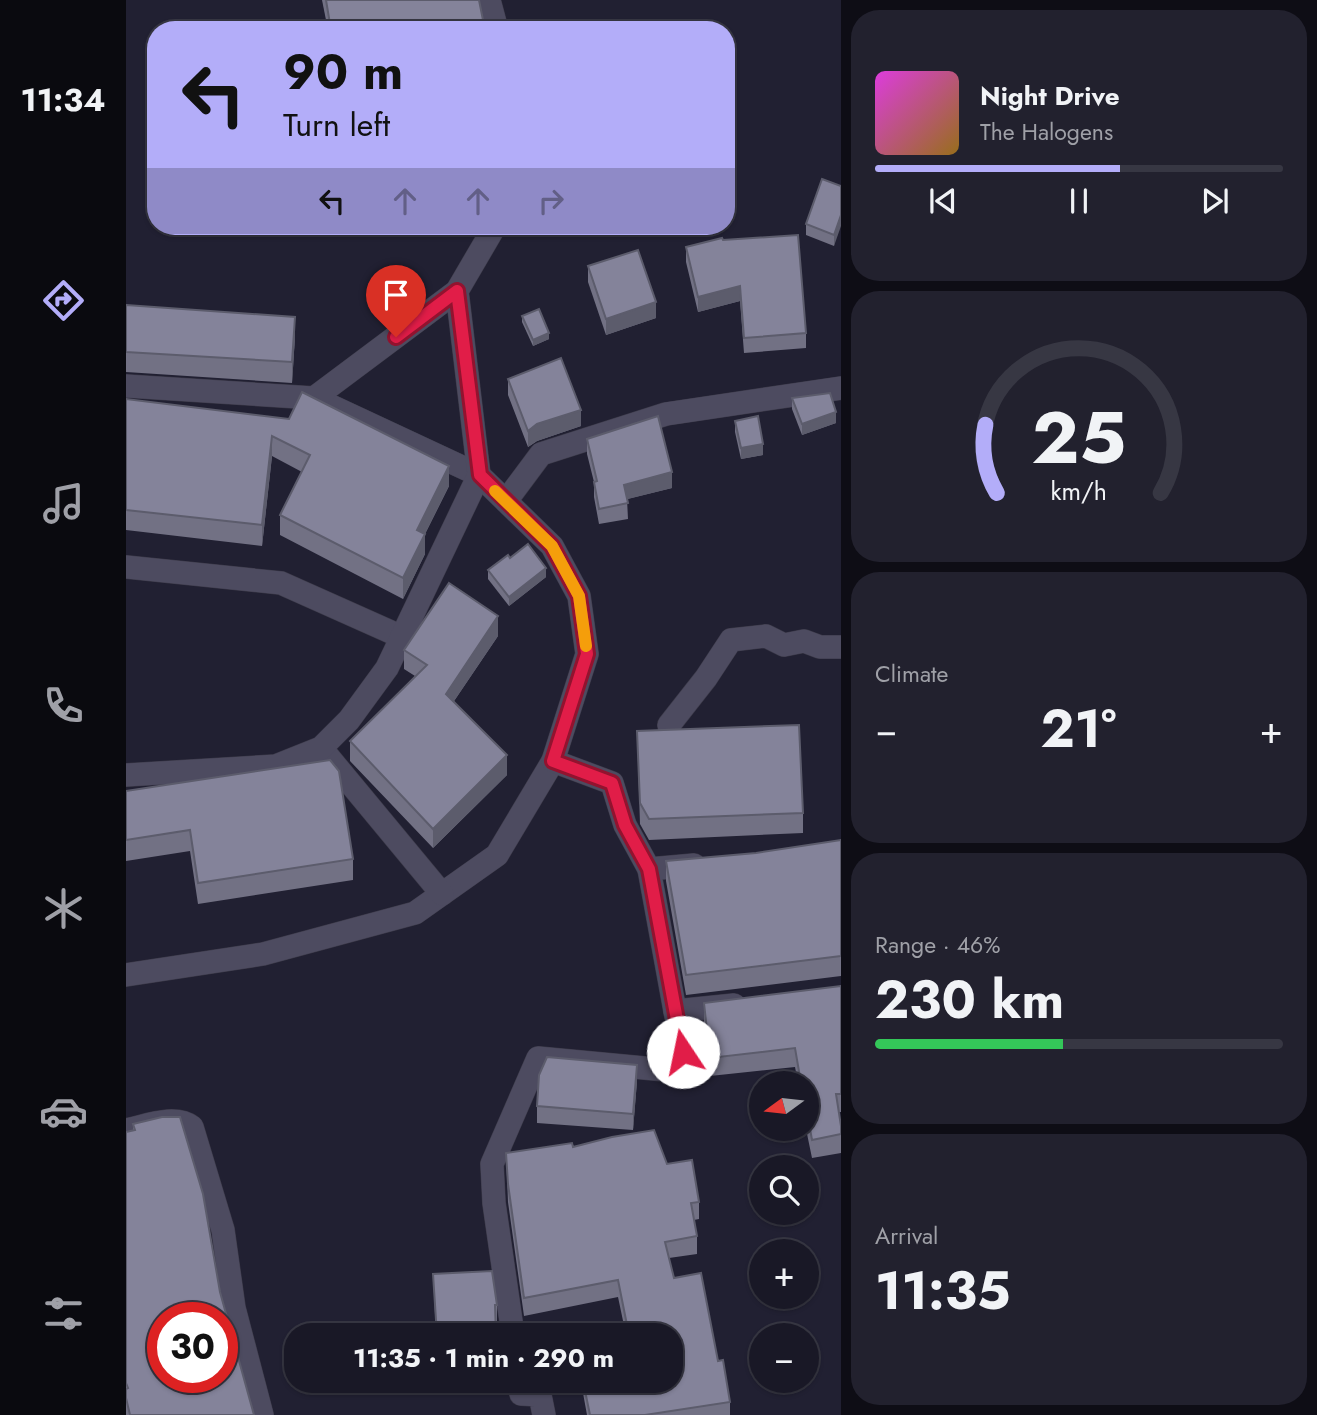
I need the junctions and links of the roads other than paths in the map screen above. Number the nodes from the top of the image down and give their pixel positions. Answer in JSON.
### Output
{"nodes":[{"id":1,"x":489,"y":0,"type":"edge"},
{"id":2,"x":495,"y":21,"type":"edge"},
{"id":3,"x":490,"y":235,"type":"edge"},
{"id":4,"x":457,"y":291,"type":"junction"},
{"id":5,"x":126,"y":386,"type":"edge"},
{"id":6,"x":841,"y":388,"type":"edge"},
{"id":7,"x":314,"y":398,"type":"junction"},
{"id":8,"x":480,"y":475,"type":"junction"},
{"id":9,"x":506,"y":501,"type":"junction"},
{"id":10,"x":126,"y":567,"type":"edge"},
{"id":11,"x":402,"y":637,"type":"junction"},
{"id":12,"x":841,"y":648,"type":"edge"},
{"id":13,"x":668,"y":726,"type":"dead end"},
{"id":14,"x":321,"y":748,"type":"junction"},
{"id":15,"x":553,"y":761,"type":"junction"},
{"id":16,"x":126,"y":775,"type":"edge"},
{"id":17,"x":715,"y":863,"type":"edge"},
{"id":18,"x":649,"y":869,"type":"junction"},
{"id":19,"x":442,"y":894,"type":"junction"},
{"id":20,"x":126,"y":975,"type":"edge"},
{"id":21,"x":761,"y":1001,"type":"edge"},
{"id":22,"x":675,"y":1011,"type":"junction"},
{"id":23,"x":126,"y":1130,"type":"edge"},
{"id":24,"x":511,"y":1323,"type":"edge"},
{"id":25,"x":521,"y":1393,"type":"edge"},
{"id":26,"x":262,"y":1415,"type":"edge"},
{"id":27,"x":544,"y":1415,"type":"edge"}],
"edges":[{"from":1,"to":2,"type":"street"},
{"from":3,"to":4,"type":"street"},
{"from":4,"to":7,"type":"street"},
{"from":4,"to":8,"type":"street"},
{"from":5,"to":7,"type":"street"},
{"from":6,"to":9,"type":"street"},
{"from":7,"to":8,"type":"street"},
{"from":8,"to":9,"type":"street"},
{"from":8,"to":11,"type":"street"},
{"from":9,"to":15,"type":"street"},
{"from":10,"to":11,"type":"street"},
{"from":11,"to":14,"type":"street"},
{"from":12,"to":13,"type":"street"},
{"from":14,"to":16,"type":"street"},
{"from":14,"to":19,"type":"street"},
{"from":15,"to":18,"type":"street"},
{"from":15,"to":19,"type":"street"},
{"from":17,"to":18,"type":"street"},
{"from":18,"to":22,"type":"street"},
{"from":19,"to":20,"type":"street"},
{"from":21,"to":22,"type":"street"},
{"from":22,"to":24,"type":"street"},
{"from":23,"to":26,"type":"street"},
{"from":25,"to":27,"type":"street"}]}
